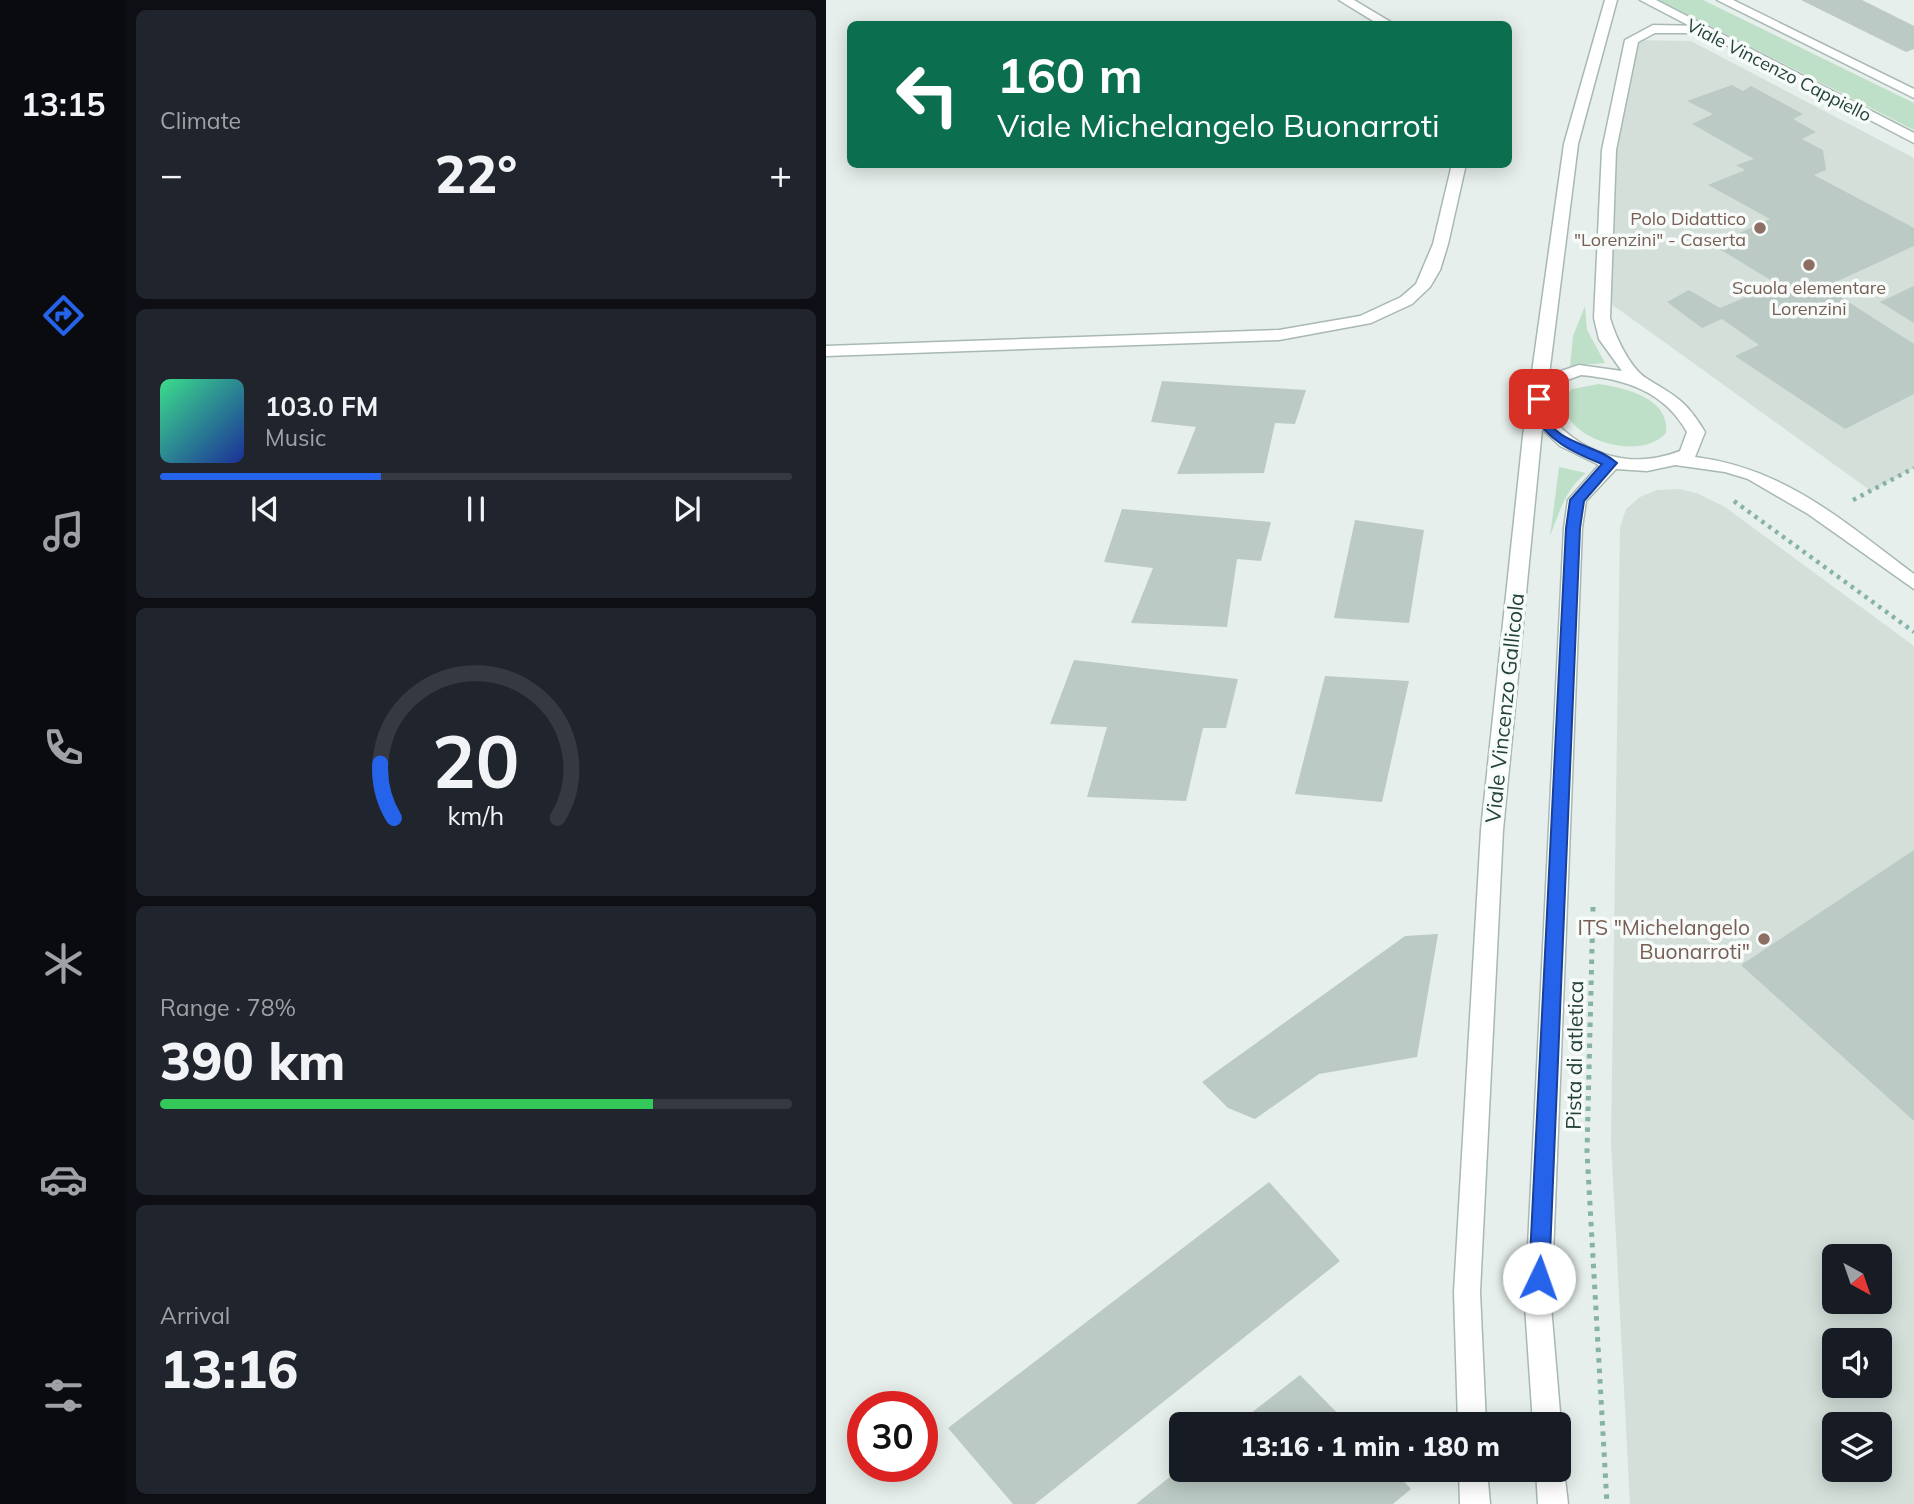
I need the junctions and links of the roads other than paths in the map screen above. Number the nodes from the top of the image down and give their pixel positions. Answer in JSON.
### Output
{"nodes":[{"id":1,"x":1345,"y":0,"type":"edge"},
{"id":2,"x":1611,"y":0,"type":"edge"},
{"id":3,"x":1646,"y":0,"type":"edge"},
{"id":4,"x":1723,"y":0,"type":"edge"},
{"id":5,"x":1382,"y":21,"type":"edge"},
{"id":6,"x":1698,"y":29,"type":"junction"},
{"id":7,"x":1914,"y":94,"type":"edge"},
{"id":8,"x":1914,"y":139,"type":"edge"},
{"id":9,"x":1458,"y":168,"type":"edge"},
{"id":10,"x":826,"y":351,"type":"edge"},
{"id":11,"x":1636,"y":378,"type":"junction"},
{"id":12,"x":1539,"y":399,"type":"junction"},
{"id":13,"x":1675,"y":460,"type":"junction"},
{"id":14,"x":1611,"y":463,"type":"junction"},
{"id":15,"x":1914,"y":583,"type":"edge"},
{"id":16,"x":1472,"y":1412,"type":"edge"},
{"id":17,"x":1546,"y":1412,"type":"edge"},
{"id":18,"x":1474,"y":1482,"type":"edge"},
{"id":19,"x":1551,"y":1482,"type":"edge"},
{"id":20,"x":1475,"y":1504,"type":"edge"},
{"id":21,"x":1553,"y":1504,"type":"edge"}],
"edges":[{"from":1,"to":5,"type":"street"},
{"from":2,"to":12,"type":"street","name":"Viale Vincenzo Gallicola"},
{"from":3,"to":6,"type":"street","name":"Viale Vincenzo Cappiello"},
{"from":4,"to":7,"type":"street","name":"Viale Vincenzo Cappiello"},
{"from":6,"to":8,"type":"street","name":"Viale Vincenzo Cappiello"},
{"from":6,"to":11,"type":"street"},
{"from":9,"to":10,"type":"street"},
{"from":11,"to":12,"type":"street"},
{"from":11,"to":13,"type":"street"},
{"from":12,"to":14,"type":"street"},
{"from":12,"to":16,"type":"street","name":"Viale Vincenzo Gallicola"},
{"from":13,"to":14,"type":"street"},
{"from":13,"to":15,"type":"street"},
{"from":14,"to":17,"type":"street"},
{"from":18,"to":20,"type":"street"},
{"from":19,"to":21,"type":"street"}]}
